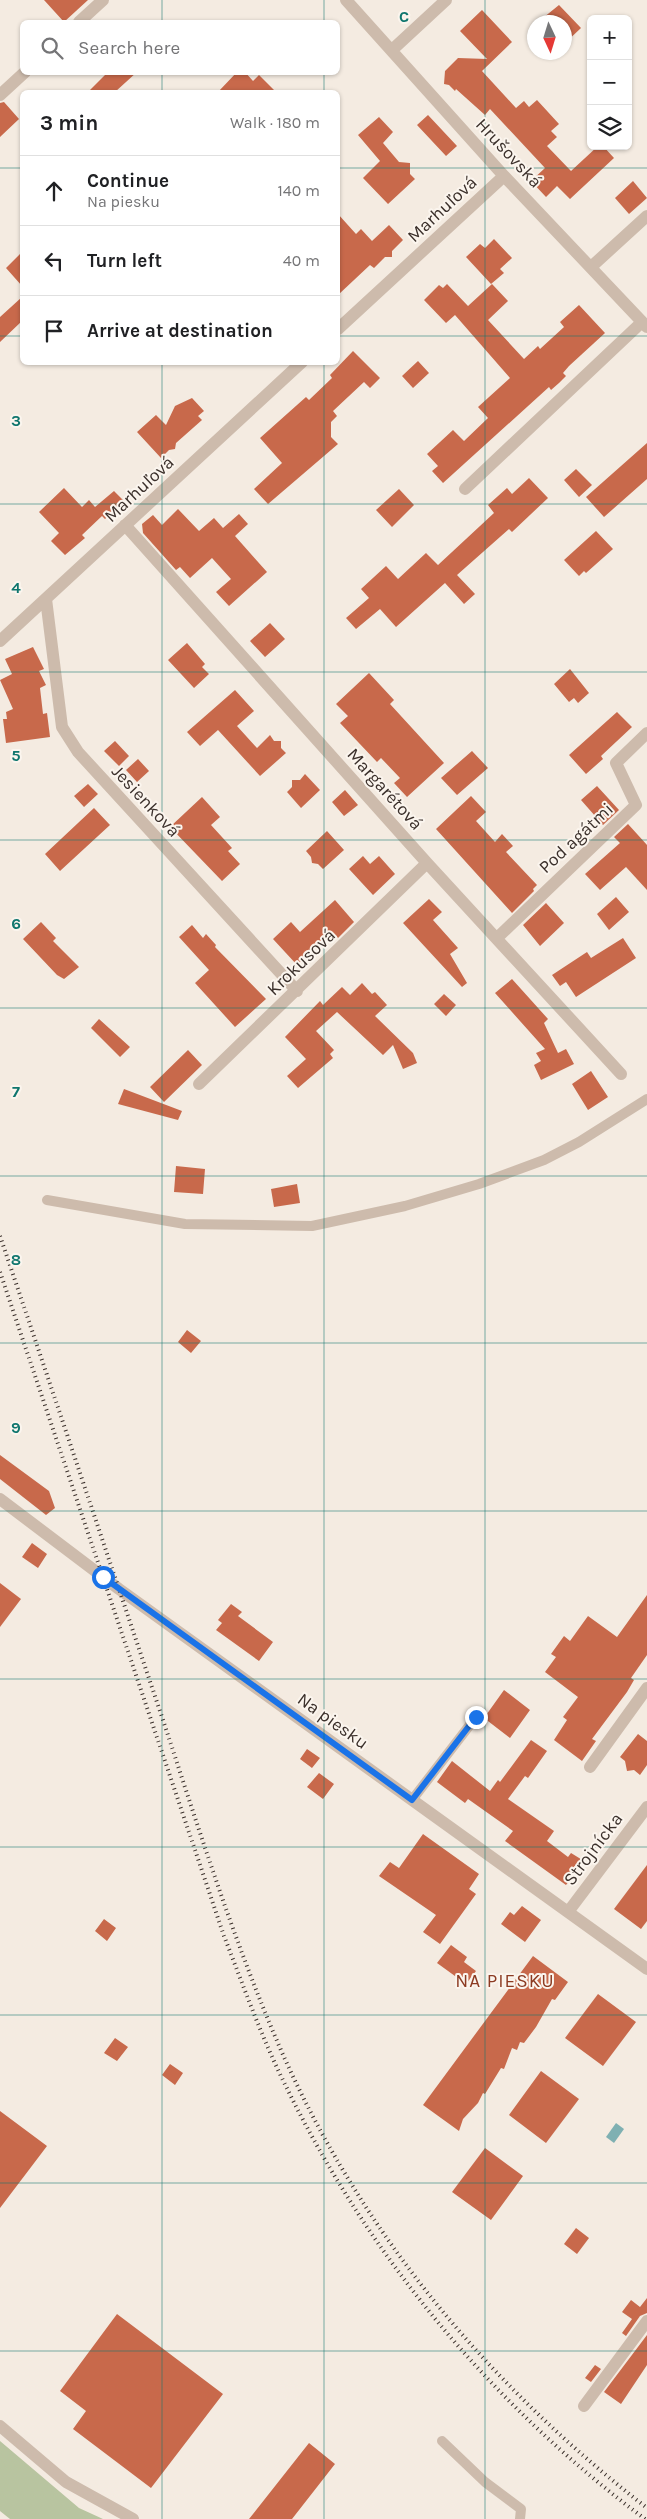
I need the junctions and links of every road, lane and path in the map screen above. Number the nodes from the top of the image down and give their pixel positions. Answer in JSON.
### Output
{"nodes":[{"id":1,"x":103,"y":0,"type":"edge"},
{"id":2,"x":346,"y":0,"type":"edge"},
{"id":3,"x":446,"y":0,"type":"edge"},
{"id":4,"x":81,"y":20,"type":"edge"},
{"id":5,"x":392,"y":50,"type":"junction"},
{"id":6,"x":22,"y":75,"type":"edge"},
{"id":7,"x":0,"y":95,"type":"edge"},
{"id":8,"x":504,"y":176,"type":"junction"},
{"id":9,"x":647,"y":216,"type":"edge"},
{"id":10,"x":591,"y":267,"type":"junction"},
{"id":11,"x":645,"y":325,"type":"edge"},
{"id":12,"x":340,"y":327,"type":"edge"},
{"id":13,"x":299,"y":365,"type":"edge"},
{"id":14,"x":465,"y":489,"type":"dead end"},
{"id":15,"x":125,"y":525,"type":"junction"},
{"id":16,"x":46,"y":600,"type":"junction"},
{"id":17,"x":0,"y":641,"type":"edge"},
{"id":18,"x":647,"y":733,"type":"edge"},
{"id":19,"x":427,"y":863,"type":"junction"},
{"id":20,"x":497,"y":938,"type":"junction"},
{"id":21,"x":297,"y":991,"type":"junction"},
{"id":22,"x":622,"y":1074,"type":"dead end"},
{"id":23,"x":199,"y":1084,"type":"dead end"},
{"id":24,"x":647,"y":1098,"type":"edge"},
{"id":25,"x":47,"y":1200,"type":"dead end"},
{"id":26,"x":0,"y":1500,"type":"edge"},
{"id":27,"x":647,"y":1688,"type":"edge"},
{"id":28,"x":476,"y":1717,"type":"dead end"},
{"id":29,"x":590,"y":1767,"type":"dead end"},
{"id":30,"x":412,"y":1800,"type":"junction"},
{"id":31,"x":647,"y":1807,"type":"edge"},
{"id":32,"x":568,"y":1912,"type":"junction"},
{"id":33,"x":647,"y":1969,"type":"edge"},
{"id":34,"x":647,"y":2321,"type":"edge"},
{"id":35,"x":584,"y":2406,"type":"dead end"},
{"id":36,"x":0,"y":2426,"type":"edge"},
{"id":37,"x":442,"y":2441,"type":"dead end"},
{"id":38,"x":133,"y":2519,"type":"edge"},
{"id":39,"x":520,"y":2519,"type":"edge"}],
"edges":[{"from":1,"to":4,"type":"street"},
{"from":2,"to":5,"type":"street","name":"Hrušovská"},
{"from":3,"to":5,"type":"street"},
{"from":5,"to":8,"type":"street","name":"Hrušovská"},
{"from":6,"to":7,"type":"street"},
{"from":8,"to":10,"type":"street","name":"Hrušovská"},
{"from":8,"to":12,"type":"street","name":"Marhuľová"},
{"from":9,"to":10,"type":"street"},
{"from":10,"to":11,"type":"street","name":"Hrušovská"},
{"from":11,"to":14,"type":"street"},
{"from":13,"to":15,"type":"street","name":"Marhuľová"},
{"from":15,"to":16,"type":"street","name":"Marhuľová"},
{"from":15,"to":19,"type":"street","name":"Margarétová"},
{"from":16,"to":17,"type":"street","name":"Marhuľová"},
{"from":16,"to":21,"type":"street","name":"Jesienková"},
{"from":18,"to":20,"type":"street","name":"Pod agátmi"},
{"from":19,"to":20,"type":"street","name":"Margarétová"},
{"from":19,"to":21,"type":"street","name":"Krokusová"},
{"from":20,"to":22,"type":"street","name":"Margarétová"},
{"from":21,"to":23,"type":"street","name":"Krokusová"},
{"from":24,"to":25,"type":"lane"},
{"from":26,"to":30,"type":"street","name":"Na piesku"},
{"from":27,"to":29,"type":"street"},
{"from":28,"to":30,"type":"lane"},
{"from":30,"to":32,"type":"street","name":"Na piesku"},
{"from":31,"to":32,"type":"street","name":"Strojnícka"},
{"from":32,"to":33,"type":"street","name":"Na piesku"},
{"from":34,"to":35,"type":"street"},
{"from":36,"to":38,"type":"street"},
{"from":37,"to":39,"type":"lane"}]}
